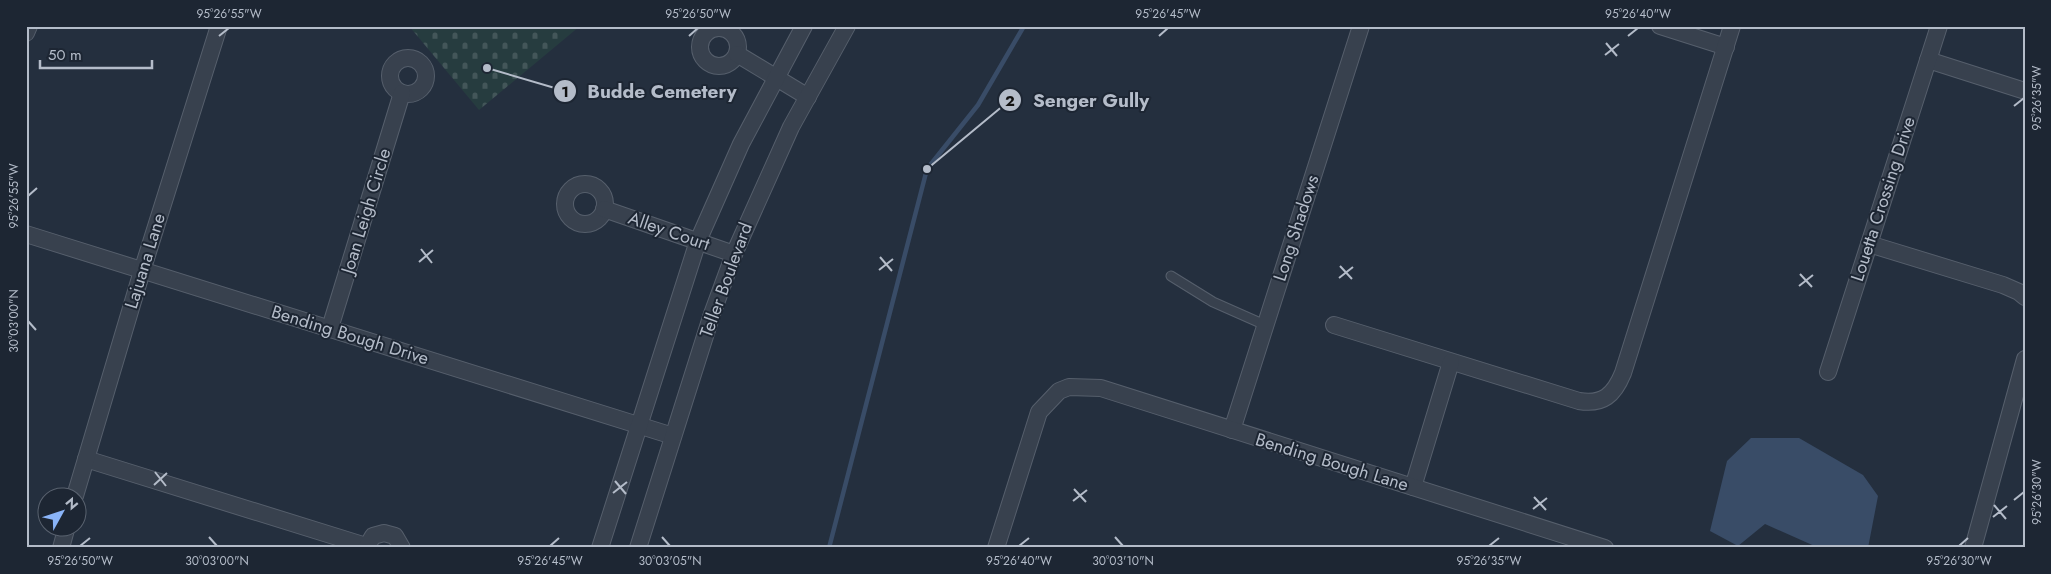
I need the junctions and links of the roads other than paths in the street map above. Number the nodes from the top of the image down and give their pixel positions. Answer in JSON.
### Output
{"nodes":[{"id":1,"x":29,"y":26,"type":"edge"},
{"id":2,"x":219,"y":26,"type":"edge"},
{"id":3,"x":804,"y":26,"type":"edge"},
{"id":4,"x":847,"y":26,"type":"edge"},
{"id":5,"x":1361,"y":26,"type":"edge"},
{"id":6,"x":1660,"y":26,"type":"edge"},
{"id":7,"x":1732,"y":26,"type":"edge"},
{"id":8,"x":1939,"y":26,"type":"edge"},
{"id":9,"x":26,"y":33,"type":"edge"},
{"id":10,"x":1726,"y":47,"type":"junction"},
{"id":11,"x":737,"y":54,"type":"dead end"},
{"id":12,"x":1928,"y":60,"type":"junction"},
{"id":13,"x":776,"y":77,"type":"junction"},
{"id":14,"x":2025,"y":91,"type":"edge"},
{"id":15,"x":402,"y":93,"type":"dead end"},
{"id":16,"x":808,"y":96,"type":"junction"},
{"id":17,"x":604,"y":209,"type":"dead end"},
{"id":18,"x":26,"y":234,"type":"edge"},
{"id":19,"x":698,"y":241,"type":"junction"},
{"id":20,"x":1869,"y":244,"type":"junction"},
{"id":21,"x":734,"y":254,"type":"junction"},
{"id":22,"x":142,"y":271,"type":"junction"},
{"id":23,"x":1171,"y":276,"type":"dead end"},
{"id":24,"x":2025,"y":297,"type":"edge"},
{"id":25,"x":1265,"y":325,"type":"junction"},
{"id":26,"x":1334,"y":325,"type":"dead end"},
{"id":27,"x":330,"y":328,"type":"junction"},
{"id":28,"x":2025,"y":359,"type":"edge"},
{"id":29,"x":1451,"y":362,"type":"junction"},
{"id":30,"x":1828,"y":372,"type":"dead end"},
{"id":31,"x":638,"y":426,"type":"junction"},
{"id":32,"x":1232,"y":430,"type":"junction"},
{"id":33,"x":673,"y":436,"type":"junction"},
{"id":34,"x":86,"y":459,"type":"junction"},
{"id":35,"x":79,"y":486,"type":"edge"},
{"id":36,"x":1413,"y":487,"type":"junction"},
{"id":37,"x":366,"y":547,"type":"edge"},
{"id":38,"x":402,"y":548,"type":"edge"},
{"id":39,"x":600,"y":548,"type":"edge"},
{"id":40,"x":638,"y":548,"type":"edge"},
{"id":41,"x":996,"y":548,"type":"edge"},
{"id":42,"x":1605,"y":548,"type":"edge"},
{"id":43,"x":1973,"y":548,"type":"edge"}],
"edges":[{"from":1,"to":9,"type":"street"},
{"from":2,"to":22,"type":"street","name":"Lajuana Lane"},
{"from":3,"to":13,"type":"street"},
{"from":4,"to":16,"type":"street","name":"Teller Boulevard"},
{"from":5,"to":25,"type":"street","name":"Long Shadows"},
{"from":6,"to":10,"type":"street"},
{"from":7,"to":10,"type":"street"},
{"from":8,"to":12,"type":"street","name":"Louetta Crossing Drive"},
{"from":10,"to":29,"type":"street"},
{"from":11,"to":13,"type":"street"},
{"from":12,"to":14,"type":"street"},
{"from":12,"to":20,"type":"street","name":"Louetta Crossing Drive"},
{"from":13,"to":16,"type":"street"},
{"from":13,"to":19,"type":"street"},
{"from":15,"to":27,"type":"street","name":"Joan Leigh Circle"},
{"from":16,"to":21,"type":"street","name":"Teller Boulevard"},
{"from":17,"to":19,"type":"street","name":"Alley Court"},
{"from":18,"to":22,"type":"street","name":"Bending Bough Drive"},
{"from":19,"to":21,"type":"street","name":"Alley Court"},
{"from":19,"to":31,"type":"street"},
{"from":20,"to":24,"type":"street"},
{"from":20,"to":30,"type":"street","name":"Louetta Crossing Drive"},
{"from":21,"to":33,"type":"street","name":"Teller Boulevard"},
{"from":22,"to":27,"type":"street","name":"Bending Bough Drive"},
{"from":22,"to":34,"type":"street","name":"Lajuana Lane"},
{"from":23,"to":25,"type":"lane"},
{"from":25,"to":32,"type":"street","name":"Long Shadows"},
{"from":26,"to":29,"type":"street"},
{"from":27,"to":31,"type":"street","name":"Bending Bough Drive"},
{"from":28,"to":43,"type":"street"},
{"from":29,"to":36,"type":"street"},
{"from":31,"to":33,"type":"street","name":"Bending Bough Drive"},
{"from":31,"to":39,"type":"street"},
{"from":32,"to":36,"type":"street","name":"Bending Bough Lane"},
{"from":32,"to":41,"type":"street","name":"Bending Bough Lane"},
{"from":33,"to":40,"type":"street","name":"Teller Boulevard"},
{"from":34,"to":35,"type":"street","name":"Lajuana Lane"},
{"from":34,"to":37,"type":"street"},
{"from":36,"to":42,"type":"street","name":"Bending Bough Lane"},
{"from":37,"to":38,"type":"street"}]}
